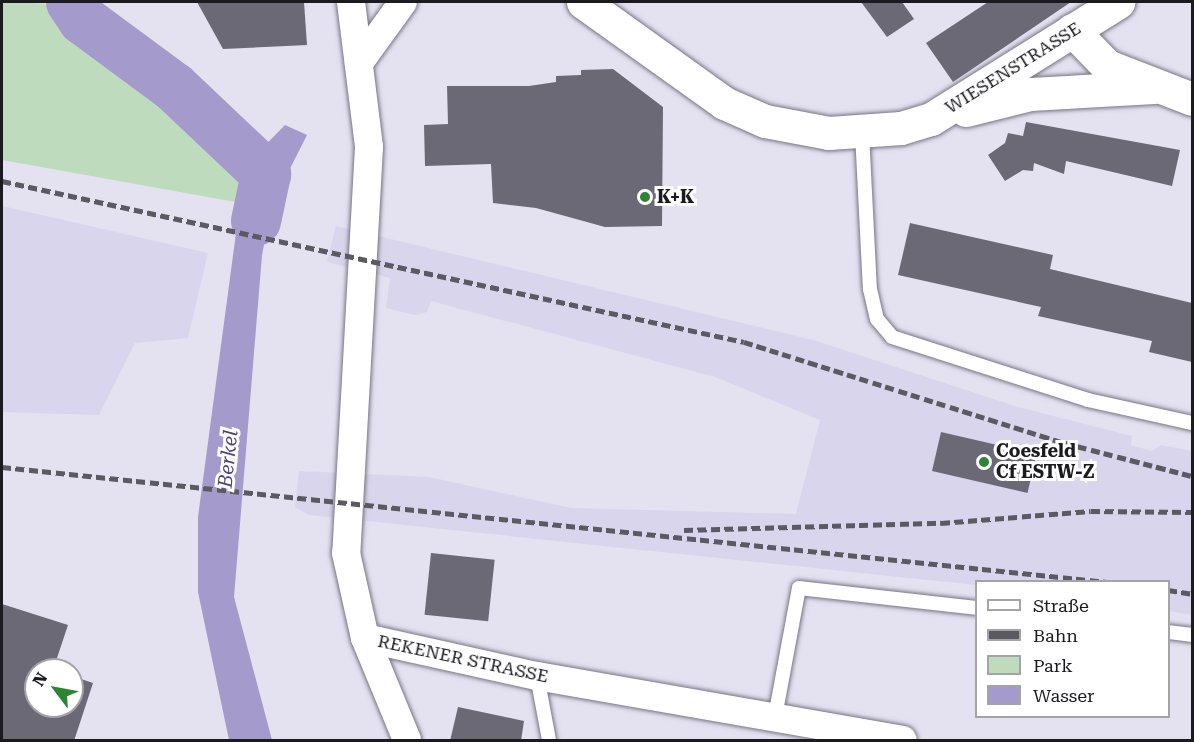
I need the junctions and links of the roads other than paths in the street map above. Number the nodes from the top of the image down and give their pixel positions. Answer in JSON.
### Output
{"nodes":[{"id":1,"x":351,"y":2,"type":"edge"},
{"id":2,"x":403,"y":2,"type":"edge"},
{"id":3,"x":583,"y":2,"type":"edge"},
{"id":4,"x":1118,"y":2,"type":"edge"},
{"id":5,"x":1072,"y":30,"type":"junction"},
{"id":6,"x":359,"y":63,"type":"junction"},
{"id":7,"x":1154,"y":87,"type":"junction"},
{"id":8,"x":1192,"y":99,"type":"edge"},
{"id":9,"x":931,"y":119,"type":"junction"},
{"id":10,"x":862,"y":133,"type":"junction"},
{"id":11,"x":1192,"y":423,"type":"edge"},
{"id":12,"x":975,"y":608,"type":"edge"},
{"id":13,"x":1170,"y":632,"type":"edge"},
{"id":14,"x":1192,"y":635,"type":"edge"},
{"id":15,"x":365,"y":638,"type":"junction"},
{"id":16,"x":537,"y":676,"type":"junction"},
{"id":17,"x":775,"y":717,"type":"junction"},
{"id":18,"x":407,"y":741,"type":"edge"},
{"id":19,"x":549,"y":741,"type":"edge"},
{"id":20,"x":902,"y":741,"type":"edge"}],
"edges":[{"from":1,"to":6,"type":"street","name":"REKENER STRASSE"},
{"from":2,"to":6,"type":"street"},
{"from":3,"to":10,"type":"street","name":"WIESENSTRASSE"},
{"from":4,"to":5,"type":"street","name":"WIESENSTRASSE"},
{"from":5,"to":7,"type":"street"},
{"from":5,"to":9,"type":"street","name":"WIESENSTRASSE"},
{"from":6,"to":15,"type":"street","name":"REKENER STRASSE"},
{"from":7,"to":8,"type":"street"},
{"from":7,"to":9,"type":"street"},
{"from":9,"to":10,"type":"street","name":"WIESENSTRASSE"},
{"from":10,"to":11,"type":"lane"},
{"from":12,"to":17,"type":"lane"},
{"from":13,"to":14,"type":"lane"},
{"from":15,"to":16,"type":"street","name":"REKENER STRASSE"},
{"from":15,"to":18,"type":"street"},
{"from":16,"to":17,"type":"street","name":"REKENER STRASSE"},
{"from":16,"to":19,"type":"lane"},
{"from":17,"to":20,"type":"street","name":"REKENER STRASSE"}]}
